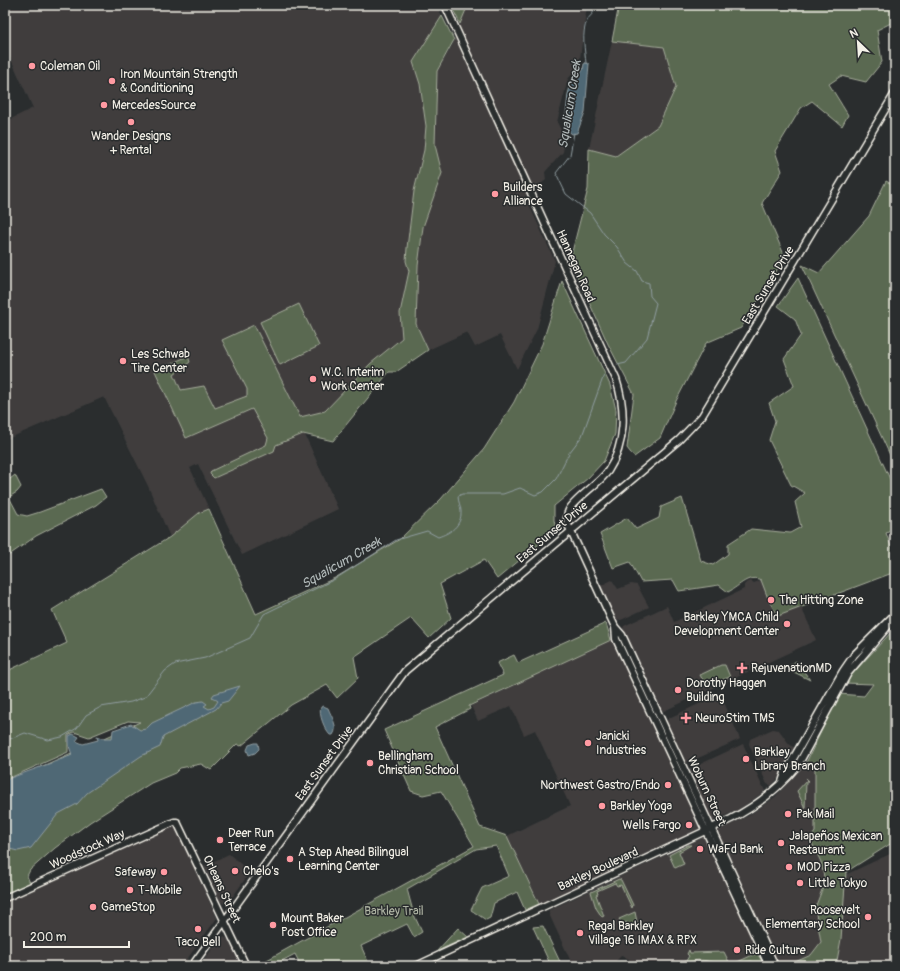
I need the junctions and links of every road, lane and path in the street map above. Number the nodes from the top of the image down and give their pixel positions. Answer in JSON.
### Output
{"nodes":[{"id":1,"x":445,"y":5,"type":"edge"},
{"id":2,"x":895,"y":93,"type":"edge"},
{"id":3,"x":570,"y":531,"type":"junction"},
{"id":4,"x":895,"y":614,"type":"edge"},
{"id":5,"x":895,"y":618,"type":"edge"},
{"id":6,"x":782,"y":782,"type":"junction"},
{"id":7,"x":177,"y":822,"type":"joint"},
{"id":8,"x":709,"y":830,"type":"junction"},
{"id":9,"x":5,"y":898,"type":"edge"},
{"id":10,"x":224,"y":920,"type":"junction"},
{"id":11,"x":192,"y":966,"type":"edge"},
{"id":12,"x":246,"y":966,"type":"edge"},
{"id":13,"x":416,"y":966,"type":"edge"},
{"id":14,"x":769,"y":966,"type":"edge"},
{"id":15,"x":775,"y":966,"type":"edge"}],
"edges":[{"from":1,"to":3,"type":"main road","name":"Hannegan Road"},
{"from":2,"to":3,"type":"main road","name":"East Sunset Drive"},
{"from":3,"to":8,"type":"main road","name":"Woburn Street"},
{"from":3,"to":10,"type":"main road","name":"East Sunset Drive"},
{"from":4,"to":6,"type":"main road","name":"Barkley Boulevard"},
{"from":5,"to":6,"type":"main road","name":"Barkley Boulevard"},
{"from":6,"to":8,"type":"main road","name":"Barkley Boulevard"},
{"from":7,"to":9,"type":"main road","name":"Woodstock Way"},
{"from":7,"to":10,"type":"main road","name":"Orleans Street"},
{"from":8,"to":13,"type":"main road","name":"Barkley Boulevard"},
{"from":8,"to":14,"type":"main road","name":"Woburn Street"},
{"from":8,"to":15,"type":"main road","name":"Woburn Street"},
{"from":10,"to":11,"type":"main road","name":"East Sunset Drive"},
{"from":10,"to":12,"type":"main road","name":"Orleans Street"}]}
